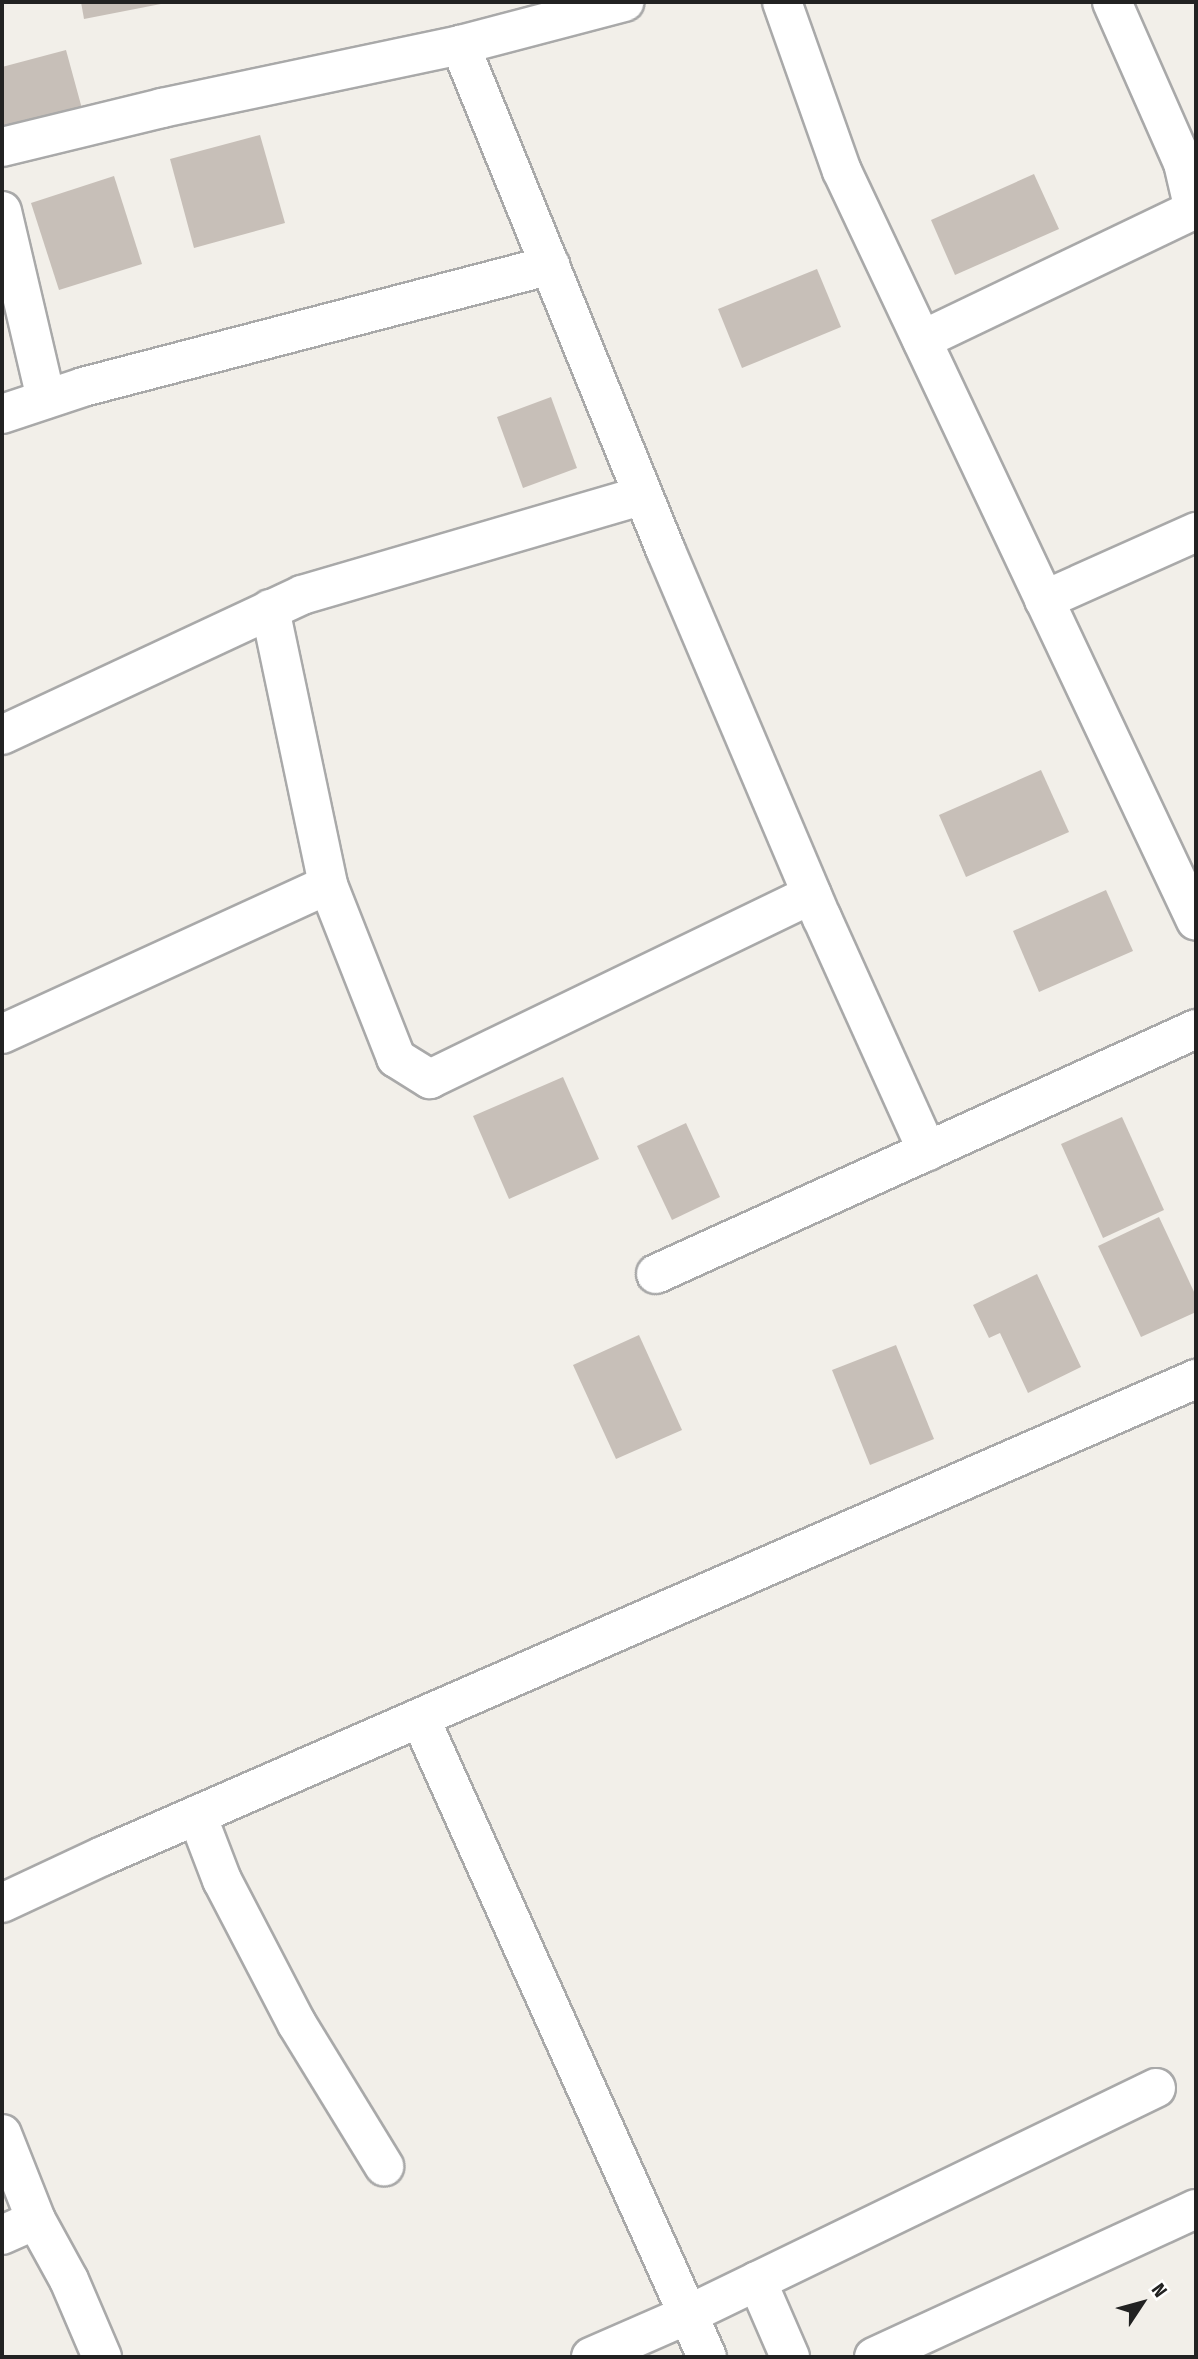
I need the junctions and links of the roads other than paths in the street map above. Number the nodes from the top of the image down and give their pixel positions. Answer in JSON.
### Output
{"nodes":[{"id":1,"x":624,"y":2,"type":"edge"},
{"id":2,"x":782,"y":2,"type":"edge"},
{"id":3,"x":1112,"y":2,"type":"edge"},
{"id":4,"x":460,"y":45,"type":"junction"},
{"id":5,"x":2,"y":147,"type":"edge"},
{"id":6,"x":1195,"y":210,"type":"edge"},
{"id":7,"x":2,"y":211,"type":"edge"},
{"id":8,"x":550,"y":265,"type":"junction"},
{"id":9,"x":922,"y":340,"type":"junction"},
{"id":10,"x":46,"y":399,"type":"junction"},
{"id":11,"x":2,"y":414,"type":"edge"},
{"id":12,"x":643,"y":495,"type":"junction"},
{"id":13,"x":1196,"y":532,"type":"edge"},
{"id":14,"x":1044,"y":600,"type":"junction"},
{"id":15,"x":270,"y":610,"type":"junction"},
{"id":16,"x":2,"y":735,"type":"edge"},
{"id":17,"x":328,"y":885,"type":"junction"},
{"id":18,"x":813,"y":894,"type":"junction"},
{"id":19,"x":1196,"y":921,"type":"edge"},
{"id":20,"x":1196,"y":1029,"type":"edge"},
{"id":21,"x":2,"y":1034,"type":"edge"},
{"id":22,"x":927,"y":1151,"type":"junction"},
{"id":23,"x":656,"y":1274,"type":"dead end"},
{"id":24,"x":1196,"y":1379,"type":"edge"},
{"id":25,"x":420,"y":1718,"type":"junction"},
{"id":26,"x":197,"y":1815,"type":"junction"},
{"id":27,"x":2,"y":1903,"type":"edge"},
{"id":28,"x":1156,"y":2088,"type":"dead end"},
{"id":29,"x":2,"y":2133,"type":"edge"},
{"id":30,"x":384,"y":2166,"type":"dead end"},
{"id":31,"x":1196,"y":2209,"type":"edge"},
{"id":32,"x":19,"y":2227,"type":"edge"},
{"id":33,"x":757,"y":2281,"type":"junction"},
{"id":34,"x":687,"y":2315,"type":"junction"},
{"id":35,"x":102,"y":2357,"type":"edge"},
{"id":36,"x":591,"y":2357,"type":"edge"},
{"id":37,"x":707,"y":2357,"type":"edge"},
{"id":38,"x":790,"y":2357,"type":"edge"},
{"id":39,"x":874,"y":2357,"type":"edge"}],
"edges":[{"from":1,"to":4,"type":"street"},
{"from":2,"to":9,"type":"street"},
{"from":3,"to":6,"type":"street"},
{"from":4,"to":5,"type":"street"},
{"from":4,"to":8,"type":"street"},
{"from":6,"to":9,"type":"street"},
{"from":7,"to":10,"type":"street"},
{"from":8,"to":10,"type":"street"},
{"from":8,"to":12,"type":"street"},
{"from":9,"to":14,"type":"street"},
{"from":10,"to":11,"type":"street"},
{"from":12,"to":15,"type":"street"},
{"from":12,"to":18,"type":"street"},
{"from":13,"to":14,"type":"street"},
{"from":14,"to":19,"type":"street"},
{"from":15,"to":16,"type":"street"},
{"from":15,"to":17,"type":"street"},
{"from":17,"to":18,"type":"street"},
{"from":17,"to":21,"type":"street"},
{"from":18,"to":22,"type":"street"},
{"from":20,"to":22,"type":"street"},
{"from":22,"to":23,"type":"street"},
{"from":24,"to":25,"type":"street"},
{"from":25,"to":26,"type":"street"},
{"from":25,"to":34,"type":"street"},
{"from":26,"to":27,"type":"street"},
{"from":26,"to":30,"type":"street"},
{"from":28,"to":33,"type":"street"},
{"from":29,"to":32,"type":"street"},
{"from":31,"to":39,"type":"street"},
{"from":32,"to":35,"type":"street"},
{"from":33,"to":34,"type":"street"},
{"from":33,"to":38,"type":"street"},
{"from":34,"to":36,"type":"street"},
{"from":34,"to":37,"type":"street"}]}
